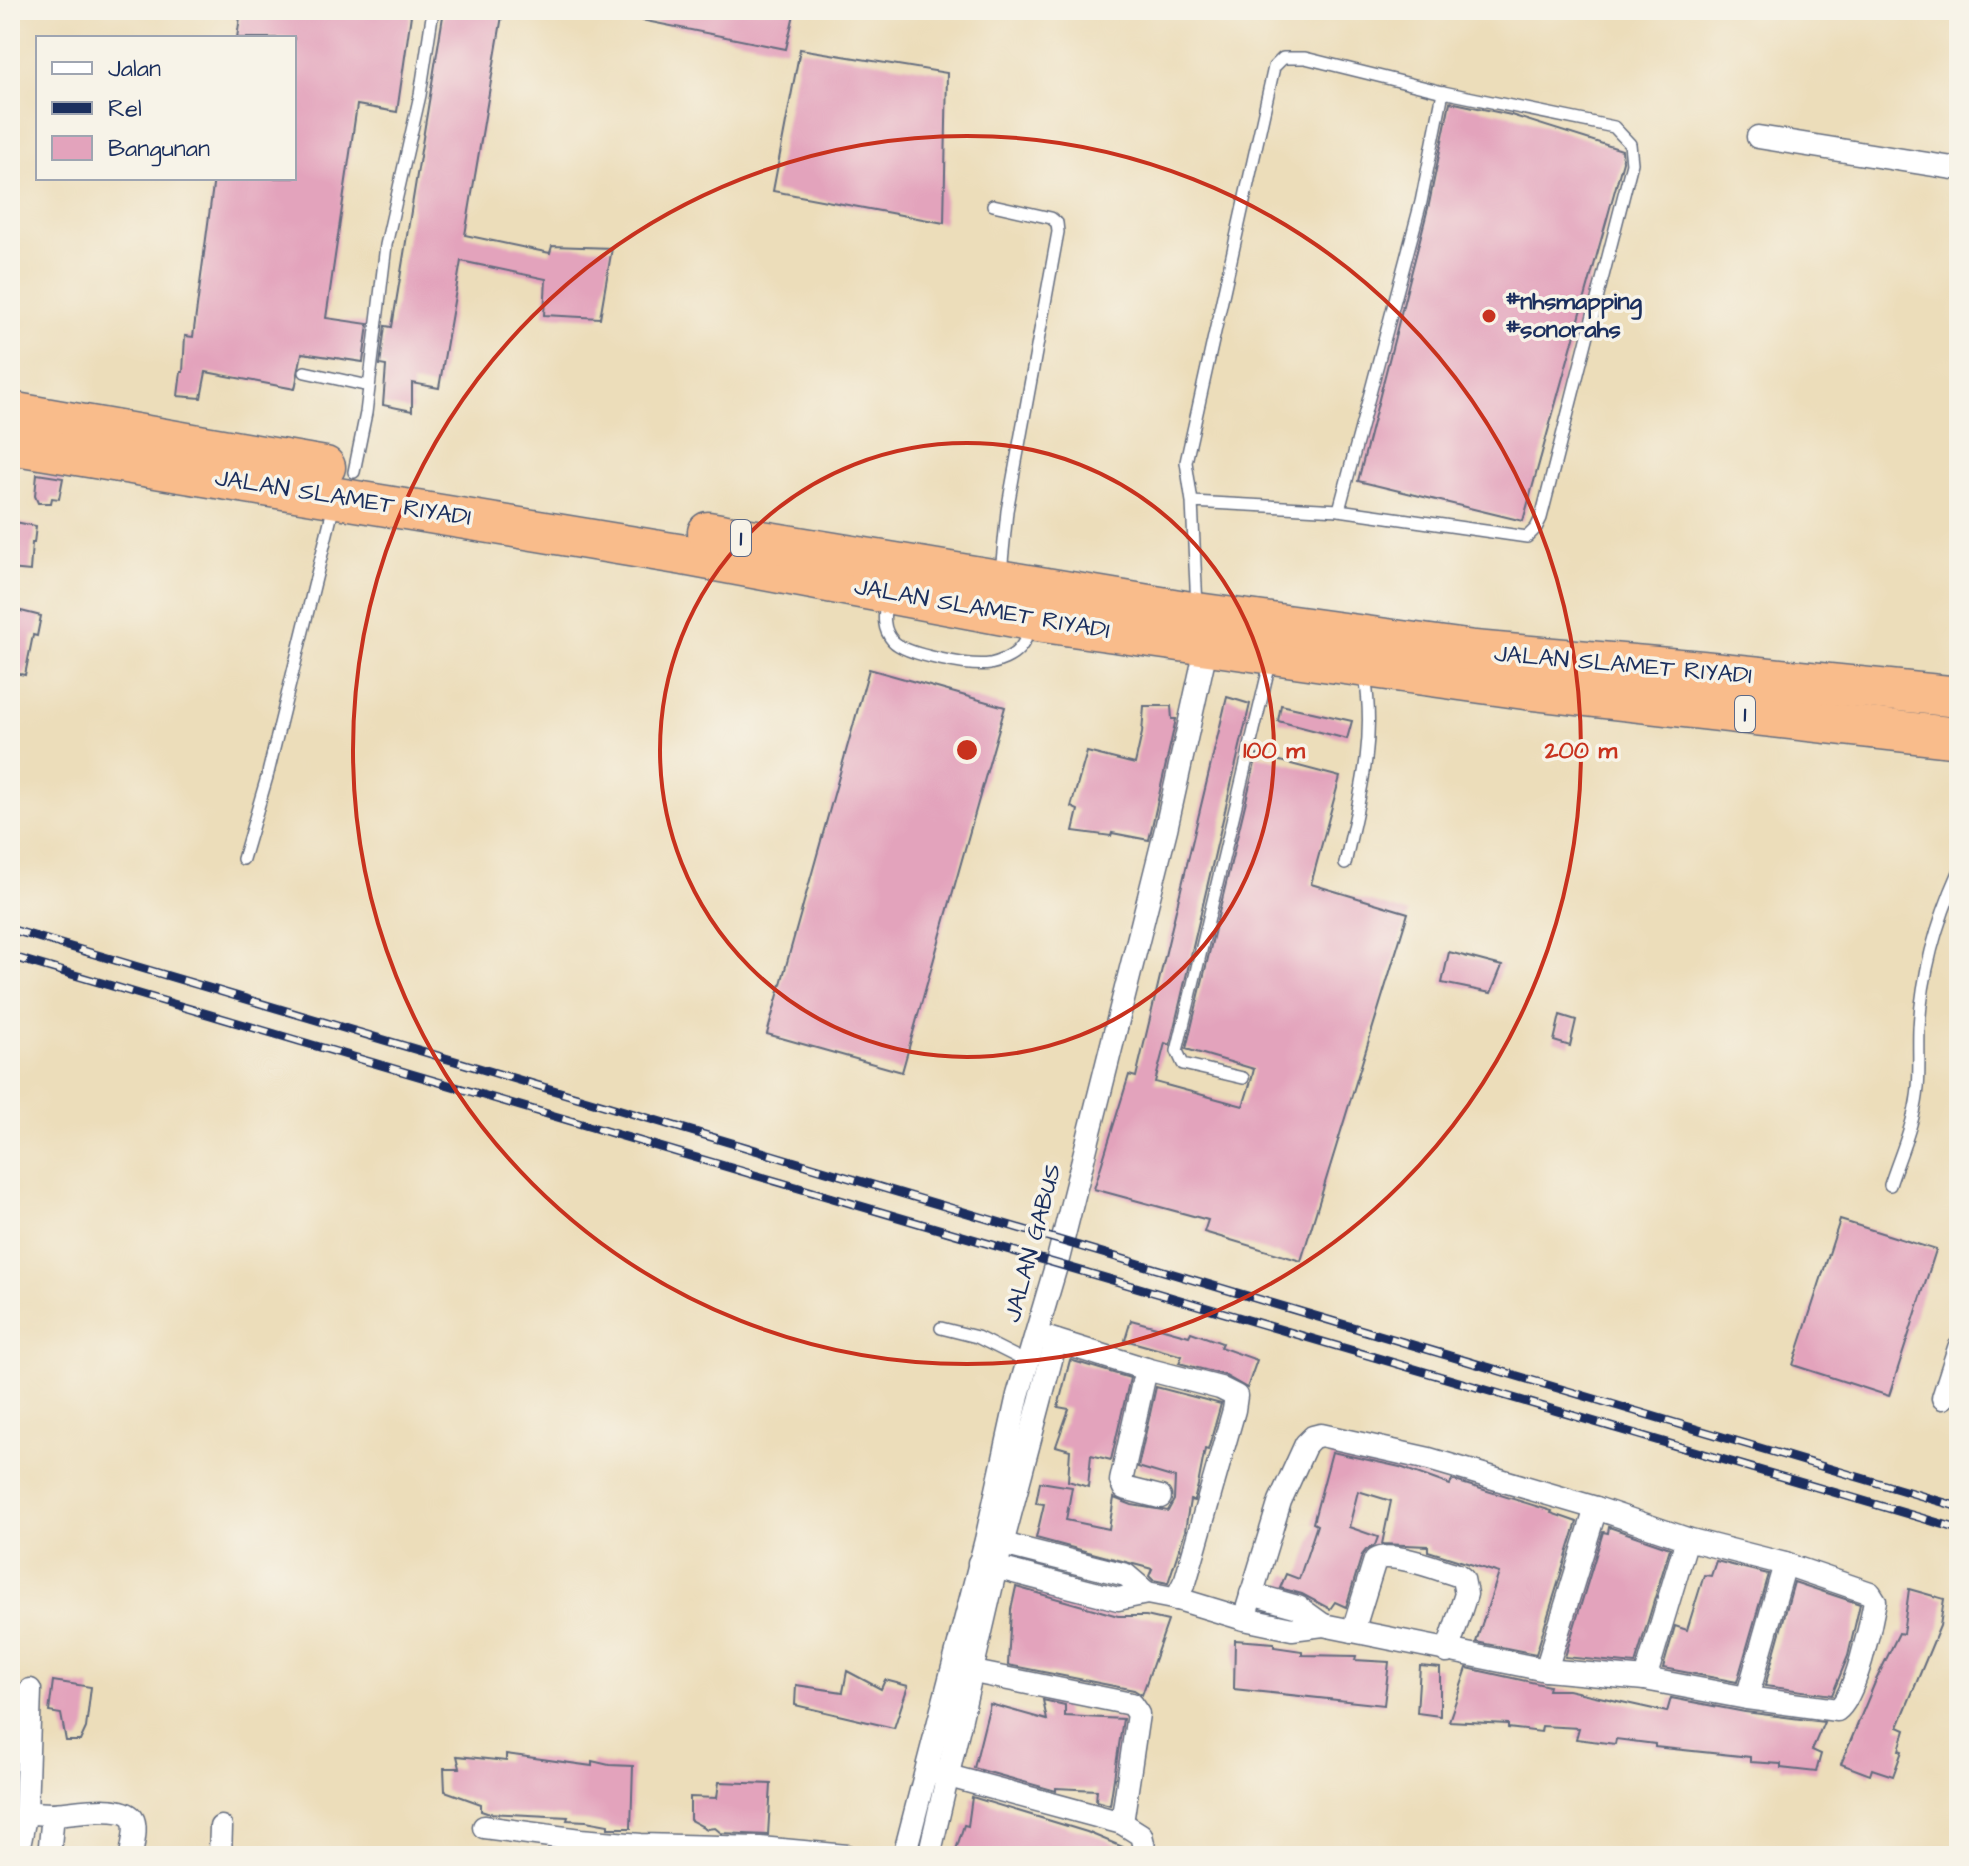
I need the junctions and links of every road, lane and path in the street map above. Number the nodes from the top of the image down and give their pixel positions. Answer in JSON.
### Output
{"nodes":[{"id":1,"x":433,"y":10,"type":"edge"},
{"id":2,"x":1443,"y":92,"type":"junction"},
{"id":3,"x":1758,"y":137,"type":"dead end"},
{"id":4,"x":1959,"y":169,"type":"edge"},
{"id":5,"x":993,"y":205,"type":"dead end"},
{"id":6,"x":305,"y":372,"type":"dead end"},
{"id":7,"x":369,"y":386,"type":"junction"},
{"id":8,"x":10,"y":412,"type":"edge"},
{"id":9,"x":10,"y":444,"type":"edge"},
{"id":10,"x":345,"y":484,"type":"junction"},
{"id":11,"x":1192,"y":502,"type":"junction"},
{"id":12,"x":1339,"y":510,"type":"junction"},
{"id":13,"x":1000,"y":581,"type":"junction"},
{"id":14,"x":887,"y":593,"type":"junction"},
{"id":15,"x":1036,"y":621,"type":"junction"},
{"id":16,"x":1205,"y":624,"type":"junction"},
{"id":17,"x":1272,"y":652,"type":"junction"},
{"id":18,"x":1363,"y":666,"type":"junction"},
{"id":19,"x":1473,"y":666,"type":"junction"},
{"id":20,"x":1533,"y":674,"type":"junction"},
{"id":21,"x":1959,"y":697,"type":"edge"},
{"id":22,"x":1959,"y":738,"type":"edge"},
{"id":23,"x":243,"y":859,"type":"dead end"},
{"id":24,"x":1345,"y":864,"type":"dead end"},
{"id":25,"x":1959,"y":872,"type":"edge"},
{"id":26,"x":1243,"y":1078,"type":"dead end"},
{"id":27,"x":1890,"y":1185,"type":"dead end"},
{"id":28,"x":941,"y":1328,"type":"dead end"},
{"id":29,"x":1046,"y":1338,"type":"junction"},
{"id":30,"x":1959,"y":1348,"type":"edge"},
{"id":31,"x":1027,"y":1362,"type":"junction"},
{"id":32,"x":1146,"y":1369,"type":"junction"},
{"id":33,"x":1943,"y":1398,"type":"dead end"},
{"id":34,"x":1160,"y":1497,"type":"dead end"},
{"id":35,"x":1596,"y":1508,"type":"junction"},
{"id":36,"x":1687,"y":1539,"type":"junction"},
{"id":37,"x":991,"y":1554,"type":"junction"},
{"id":38,"x":1785,"y":1564,"type":"junction"},
{"id":39,"x":1251,"y":1594,"type":"junction"},
{"id":40,"x":1177,"y":1599,"type":"junction"},
{"id":41,"x":1244,"y":1619,"type":"junction"},
{"id":42,"x":1323,"y":1625,"type":"junction"},
{"id":43,"x":1353,"y":1631,"type":"junction"},
{"id":44,"x":1447,"y":1652,"type":"junction"},
{"id":45,"x":964,"y":1670,"type":"junction"},
{"id":46,"x":1546,"y":1670,"type":"junction"},
{"id":47,"x":1645,"y":1679,"type":"junction"},
{"id":48,"x":30,"y":1690,"type":"dead end"},
{"id":49,"x":1747,"y":1698,"type":"junction"},
{"id":50,"x":925,"y":1770,"type":"junction"},
{"id":51,"x":948,"y":1775,"type":"junction"},
{"id":52,"x":26,"y":1812,"type":"junction"},
{"id":53,"x":53,"y":1814,"type":"junction"},
{"id":54,"x":1122,"y":1823,"type":"junction"},
{"id":55,"x":221,"y":1827,"type":"dead end"},
{"id":56,"x":484,"y":1827,"type":"dead end"},
{"id":57,"x":17,"y":1856,"type":"edge"},
{"id":58,"x":49,"y":1856,"type":"edge"},
{"id":59,"x":131,"y":1856,"type":"edge"},
{"id":60,"x":220,"y":1856,"type":"edge"},
{"id":61,"x":847,"y":1856,"type":"edge"},
{"id":62,"x":904,"y":1856,"type":"edge"},
{"id":63,"x":929,"y":1856,"type":"edge"},
{"id":64,"x":1146,"y":1856,"type":"edge"}],
"edges":[{"from":1,"to":7,"type":"lane"},
{"from":2,"to":11,"type":"lane"},
{"from":2,"to":12,"type":"lane"},
{"from":2,"to":12,"type":"lane"},
{"from":3,"to":4,"type":"street"},
{"from":5,"to":13,"type":"lane"},
{"from":6,"to":7,"type":"lane"},
{"from":7,"to":10,"type":"lane"},
{"from":8,"to":10,"type":"highway","name":"JALAN SLAMET RIYADI","number":"1"},
{"from":9,"to":10,"type":"highway","name":"JALAN SLAMET RIYADI","number":"1"},
{"from":10,"to":13,"type":"highway","name":"JALAN SLAMET RIYADI","number":"1"},
{"from":10,"to":14,"type":"highway","name":"JALAN SLAMET RIYADI","number":"1"},
{"from":10,"to":23,"type":"lane"},
{"from":11,"to":12,"type":"lane"},
{"from":11,"to":16,"type":"lane"},
{"from":13,"to":16,"type":"highway","name":"JALAN SLAMET RIYADI","number":"1"},
{"from":14,"to":15,"type":"highway","name":"JALAN SLAMET RIYADI","number":"1"},
{"from":14,"to":15,"type":"lane"},
{"from":15,"to":16,"type":"highway","name":"JALAN SLAMET RIYADI","number":"1"},
{"from":16,"to":17,"type":"highway","name":"JALAN SLAMET RIYADI","number":"1"},
{"from":16,"to":19,"type":"highway","name":"JALAN SLAMET RIYADI","number":"1"},
{"from":16,"to":29,"type":"street","name":"JALAN GABUS"},
{"from":17,"to":18,"type":"highway","name":"JALAN SLAMET RIYADI","number":"1"},
{"from":17,"to":26,"type":"lane"},
{"from":18,"to":19,"type":"highway","name":"JALAN SLAMET RIYADI","number":"1"},
{"from":18,"to":24,"type":"lane"},
{"from":19,"to":20,"type":"highway","name":"JALAN SLAMET RIYADI","number":"1"},
{"from":20,"to":21,"type":"highway","name":"JALAN SLAMET RIYADI","number":"1"},
{"from":20,"to":22,"type":"highway","name":"JALAN SLAMET RIYADI","number":"1"},
{"from":25,"to":27,"type":"lane"},
{"from":28,"to":31,"type":"lane"},
{"from":29,"to":31,"type":"street","name":"JALAN GABUS"},
{"from":29,"to":32,"type":"street"},
{"from":29,"to":37,"type":"street"},
{"from":30,"to":33,"type":"street"},
{"from":31,"to":37,"type":"street","name":"JALAN GABUS"},
{"from":32,"to":34,"type":"street"},
{"from":32,"to":40,"type":"street"},
{"from":35,"to":36,"type":"street"},
{"from":35,"to":39,"type":"street"},
{"from":35,"to":46,"type":"street"},
{"from":36,"to":38,"type":"street"},
{"from":36,"to":47,"type":"street"},
{"from":37,"to":40,"type":"street"},
{"from":37,"to":45,"type":"street"},
{"from":38,"to":49,"type":"street"},
{"from":38,"to":49,"type":"street"},
{"from":39,"to":41,"type":"street"},
{"from":39,"to":42,"type":"street"},
{"from":40,"to":41,"type":"street"},
{"from":41,"to":42,"type":"street"},
{"from":42,"to":43,"type":"street"},
{"from":43,"to":44,"type":"street"},
{"from":43,"to":44,"type":"street"},
{"from":44,"to":46,"type":"street"},
{"from":45,"to":50,"type":"street"},
{"from":45,"to":51,"type":"street"},
{"from":45,"to":54,"type":"street"},
{"from":46,"to":47,"type":"street"},
{"from":47,"to":49,"type":"street"},
{"from":48,"to":52,"type":"street"},
{"from":50,"to":51,"type":"street"},
{"from":50,"to":62,"type":"street"},
{"from":51,"to":54,"type":"street"},
{"from":51,"to":63,"type":"street"},
{"from":52,"to":53,"type":"street"},
{"from":52,"to":57,"type":"street"},
{"from":53,"to":58,"type":"street"},
{"from":53,"to":59,"type":"street"},
{"from":54,"to":64,"type":"street"},
{"from":55,"to":60,"type":"street"},
{"from":56,"to":61,"type":"street"}]}
